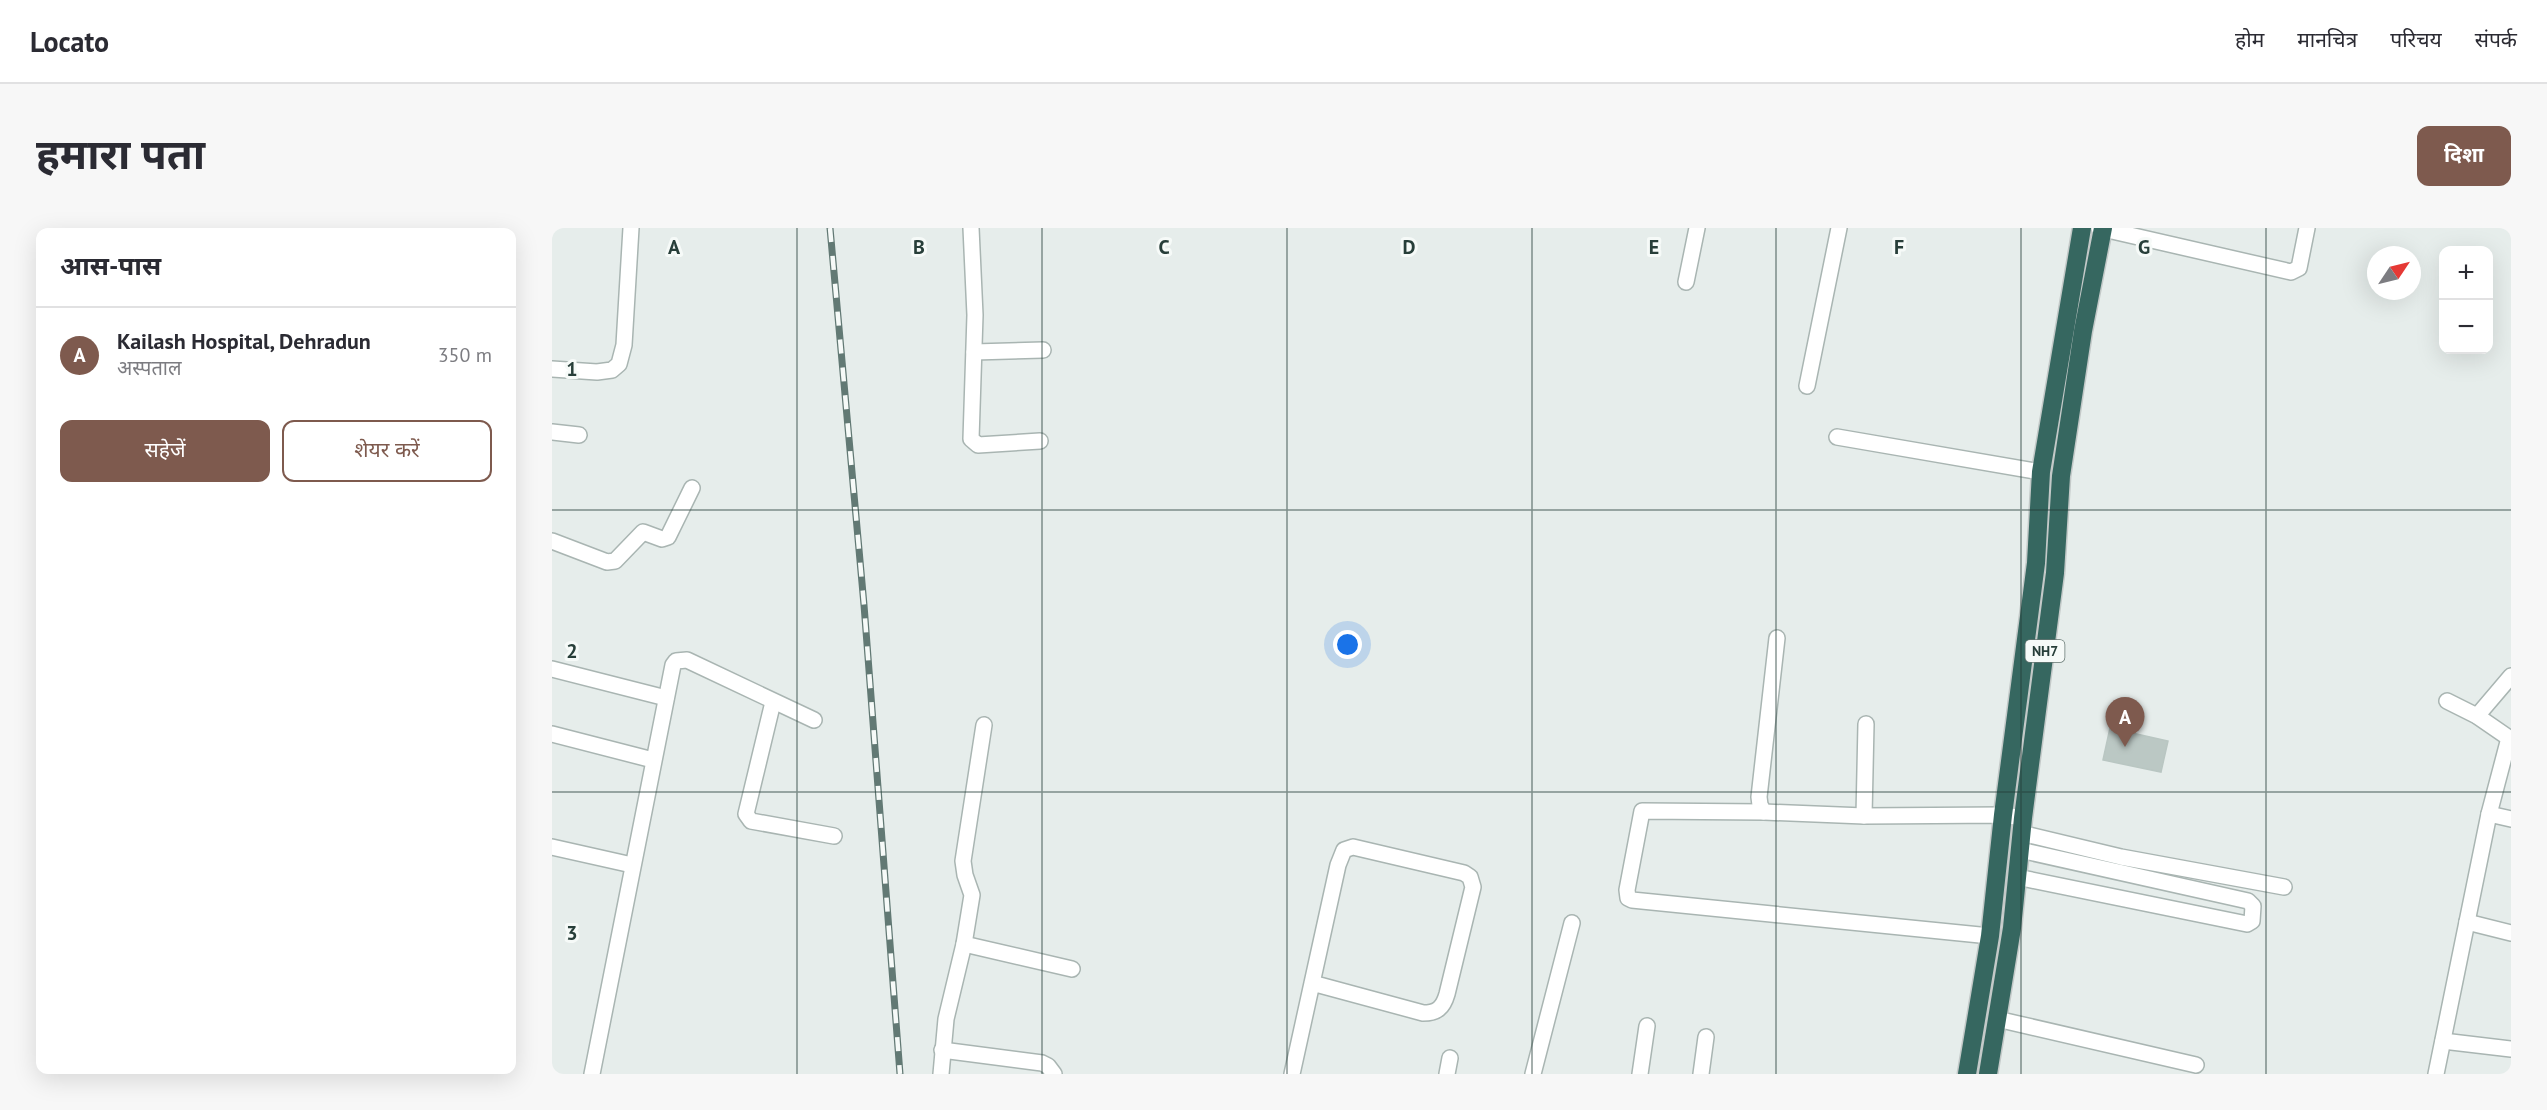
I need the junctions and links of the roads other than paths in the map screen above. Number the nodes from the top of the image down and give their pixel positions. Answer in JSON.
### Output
{"nodes":[{"id":1,"x":631,"y":228,"type":"edge"},
{"id":2,"x":971,"y":228,"type":"edge"},
{"id":3,"x":1696,"y":228,"type":"edge"},
{"id":4,"x":1839,"y":228,"type":"edge"},
{"id":5,"x":2082,"y":228,"type":"edge"},
{"id":6,"x":2102,"y":228,"type":"edge"},
{"id":7,"x":2307,"y":228,"type":"edge"},
{"id":8,"x":1686,"y":282,"type":"dead end"},
{"id":9,"x":1043,"y":350,"type":"dead end"},
{"id":10,"x":974,"y":352,"type":"junction"},
{"id":11,"x":552,"y":369,"type":"edge"},
{"id":12,"x":1807,"y":386,"type":"dead end"},
{"id":13,"x":552,"y":432,"type":"edge"},
{"id":14,"x":579,"y":435,"type":"dead end"},
{"id":15,"x":1837,"y":437,"type":"dead end"},
{"id":16,"x":1040,"y":441,"type":"dead end"},
{"id":17,"x":2041,"y":472,"type":"junction"},
{"id":18,"x":692,"y":488,"type":"dead end"},
{"id":19,"x":552,"y":541,"type":"edge"},
{"id":20,"x":1777,"y":638,"type":"dead end"},
{"id":21,"x":552,"y":669,"type":"edge"},
{"id":22,"x":2511,"y":676,"type":"edge"},
{"id":23,"x":666,"y":698,"type":"junction"},
{"id":24,"x":2447,"y":701,"type":"dead end"},
{"id":25,"x":772,"y":702,"type":"junction"},
{"id":26,"x":2477,"y":716,"type":"junction"},
{"id":27,"x":814,"y":720,"type":"dead end"},
{"id":28,"x":1866,"y":724,"type":"dead end"},
{"id":29,"x":984,"y":725,"type":"dead end"},
{"id":30,"x":552,"y":734,"type":"edge"},
{"id":31,"x":653,"y":760,"type":"junction"},
{"id":32,"x":1764,"y":812,"type":"junction"},
{"id":33,"x":2003,"y":814,"type":"junction"},
{"id":34,"x":2489,"y":814,"type":"junction"},
{"id":35,"x":1864,"y":816,"type":"junction"},
{"id":36,"x":2511,"y":819,"type":"edge"},
{"id":37,"x":2021,"y":834,"type":"junction"},
{"id":38,"x":834,"y":836,"type":"dead end"},
{"id":39,"x":552,"y":847,"type":"edge"},
{"id":40,"x":632,"y":865,"type":"junction"},
{"id":41,"x":2017,"y":877,"type":"junction"},
{"id":42,"x":2284,"y":887,"type":"dead end"},
{"id":43,"x":2467,"y":922,"type":"junction"},
{"id":44,"x":1572,"y":923,"type":"dead end"},
{"id":45,"x":2511,"y":933,"type":"edge"},
{"id":46,"x":1990,"y":936,"type":"junction"},
{"id":47,"x":964,"y":944,"type":"junction"},
{"id":48,"x":1072,"y":969,"type":"dead end"},
{"id":49,"x":1312,"y":983,"type":"junction"},
{"id":50,"x":1997,"y":1019,"type":"junction"},
{"id":51,"x":1647,"y":1026,"type":"dead end"},
{"id":52,"x":1706,"y":1037,"type":"dead end"},
{"id":53,"x":2443,"y":1041,"type":"junction"},
{"id":54,"x":2511,"y":1049,"type":"edge"},
{"id":55,"x":942,"y":1050,"type":"junction"},
{"id":56,"x":1450,"y":1058,"type":"dead end"},
{"id":57,"x":2196,"y":1065,"type":"dead end"},
{"id":58,"x":592,"y":1074,"type":"edge"},
{"id":59,"x":941,"y":1074,"type":"edge"},
{"id":60,"x":1054,"y":1074,"type":"edge"},
{"id":61,"x":1292,"y":1074,"type":"edge"},
{"id":62,"x":1447,"y":1074,"type":"edge"},
{"id":63,"x":1533,"y":1074,"type":"edge"},
{"id":64,"x":1640,"y":1074,"type":"edge"},
{"id":65,"x":1701,"y":1074,"type":"edge"},
{"id":66,"x":1967,"y":1074,"type":"edge"},
{"id":67,"x":1988,"y":1074,"type":"edge"},
{"id":68,"x":2436,"y":1074,"type":"edge"}],
"edges":[{"from":1,"to":11,"type":"street"},
{"from":2,"to":10,"type":"street"},
{"from":3,"to":8,"type":"street"},
{"from":4,"to":12,"type":"street"},
{"from":5,"to":17,"type":"highway","number":"NH7"},
{"from":6,"to":7,"type":"street"},
{"from":6,"to":37,"type":"highway","number":"NH7"},
{"from":9,"to":10,"type":"street"},
{"from":10,"to":16,"type":"street"},
{"from":13,"to":14,"type":"street"},
{"from":15,"to":17,"type":"street"},
{"from":17,"to":33,"type":"highway","number":"NH7"},
{"from":18,"to":19,"type":"street"},
{"from":20,"to":32,"type":"street"},
{"from":21,"to":23,"type":"street"},
{"from":22,"to":26,"type":"street"},
{"from":23,"to":25,"type":"street"},
{"from":23,"to":31,"type":"street"},
{"from":24,"to":26,"type":"street"},
{"from":25,"to":27,"type":"street"},
{"from":25,"to":38,"type":"street"},
{"from":26,"to":34,"type":"street"},
{"from":28,"to":35,"type":"street"},
{"from":29,"to":47,"type":"street"},
{"from":30,"to":31,"type":"street"},
{"from":31,"to":40,"type":"street"},
{"from":32,"to":35,"type":"street"},
{"from":32,"to":46,"type":"street"},
{"from":33,"to":35,"type":"street"},
{"from":33,"to":37,"type":"street"},
{"from":33,"to":46,"type":"highway","number":"NH7"},
{"from":34,"to":36,"type":"street"},
{"from":34,"to":43,"type":"street"},
{"from":37,"to":41,"type":"highway","number":"NH7"},
{"from":37,"to":41,"type":"street"},
{"from":37,"to":42,"type":"street"},
{"from":39,"to":40,"type":"street"},
{"from":40,"to":58,"type":"street"},
{"from":41,"to":50,"type":"highway","number":"NH7"},
{"from":43,"to":45,"type":"street"},
{"from":43,"to":53,"type":"street"},
{"from":44,"to":63,"type":"street"},
{"from":46,"to":66,"type":"highway","number":"NH7"},
{"from":47,"to":48,"type":"street"},
{"from":47,"to":55,"type":"street"},
{"from":49,"to":49,"type":"street"},
{"from":49,"to":61,"type":"street"},
{"from":50,"to":57,"type":"street"},
{"from":50,"to":67,"type":"highway","number":"NH7"},
{"from":51,"to":64,"type":"street"},
{"from":52,"to":65,"type":"street"},
{"from":53,"to":54,"type":"street"},
{"from":53,"to":68,"type":"street"},
{"from":55,"to":59,"type":"street"},
{"from":55,"to":60,"type":"street"},
{"from":56,"to":62,"type":"street"}]}
